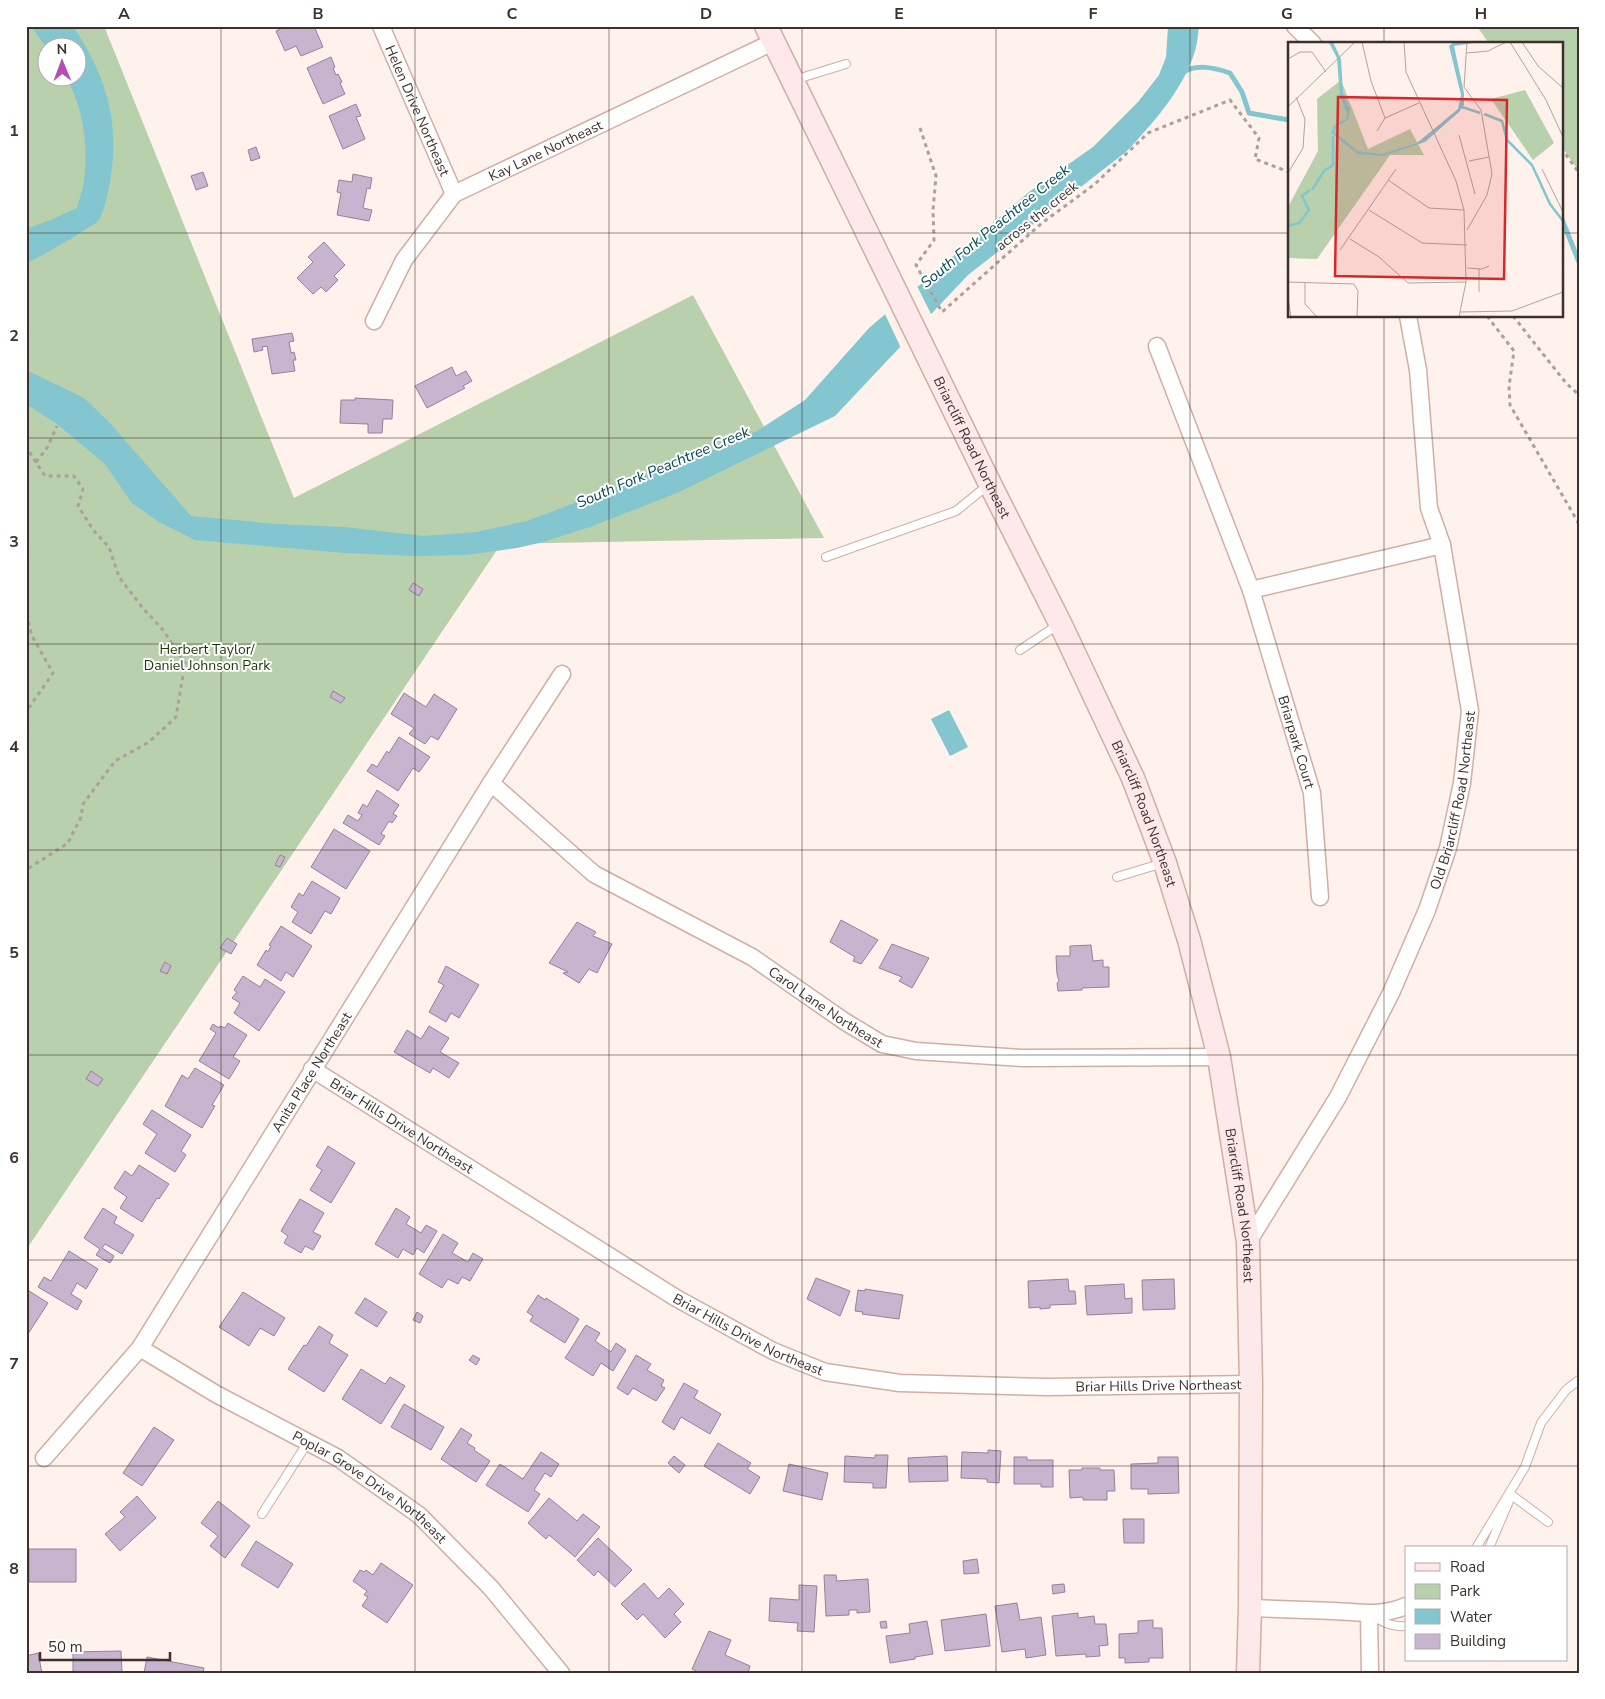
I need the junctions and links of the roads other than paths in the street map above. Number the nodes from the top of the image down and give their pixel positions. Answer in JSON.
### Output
{"nodes":[{"id":1,"x":381,"y":26,"type":"edge"},
{"id":2,"x":1295,"y":26,"type":"edge"},
{"id":3,"x":769,"y":34,"type":"edge"},
{"id":4,"x":1311,"y":42,"type":"edge"},
{"id":5,"x":846,"y":64,"type":"dead end"},
{"id":6,"x":792,"y":80,"type":"junction"},
{"id":7,"x":454,"y":194,"type":"junction"},
{"id":8,"x":1408,"y":318,"type":"edge"},
{"id":9,"x":374,"y":321,"type":"dead end"},
{"id":10,"x":1157,"y":346,"type":"dead end"},
{"id":11,"x":990,"y":484,"type":"junction"},
{"id":12,"x":1442,"y":545,"type":"junction"},
{"id":13,"x":826,"y":558,"type":"dead end"},
{"id":14,"x":1252,"y":590,"type":"junction"},
{"id":15,"x":1060,"y":623,"type":"junction"},
{"id":16,"x":1020,"y":650,"type":"dead end"},
{"id":17,"x":562,"y":674,"type":"dead end"},
{"id":18,"x":491,"y":783,"type":"junction"},
{"id":19,"x":1165,"y":863,"type":"junction"},
{"id":20,"x":1117,"y":877,"type":"dead end"},
{"id":21,"x":1320,"y":897,"type":"dead end"},
{"id":22,"x":1219,"y":1057,"type":"junction"},
{"id":23,"x":312,"y":1069,"type":"junction"},
{"id":24,"x":1248,"y":1242,"type":"junction"},
{"id":25,"x":140,"y":1348,"type":"junction"},
{"id":26,"x":1579,"y":1380,"type":"edge"},
{"id":27,"x":1251,"y":1384,"type":"junction"},
{"id":28,"x":308,"y":1442,"type":"junction"},
{"id":29,"x":44,"y":1458,"type":"dead end"},
{"id":30,"x":1510,"y":1494,"type":"junction"},
{"id":31,"x":262,"y":1514,"type":"dead end"},
{"id":32,"x":1548,"y":1522,"type":"dead end"},
{"id":33,"x":1477,"y":1546,"type":"edge"},
{"id":34,"x":1490,"y":1546,"type":"edge"},
{"id":35,"x":1405,"y":1606,"type":"edge"},
{"id":36,"x":1250,"y":1608,"type":"junction"},
{"id":37,"x":1369,"y":1614,"type":"junction"},
{"id":38,"x":1405,"y":1626,"type":"edge"},
{"id":39,"x":560,"y":1673,"type":"edge"},
{"id":40,"x":1248,"y":1673,"type":"edge"},
{"id":41,"x":1370,"y":1673,"type":"edge"}],
"edges":[{"from":1,"to":7,"type":"street","name":"Helen Drive Northeast"},
{"from":2,"to":4,"type":"street"},
{"from":3,"to":6,"type":"main road","name":"Briarcliff Road Northeast"},
{"from":3,"to":7,"type":"street","name":"Kay Lane Northeast"},
{"from":5,"to":6,"type":"lane"},
{"from":6,"to":11,"type":"main road","name":"Briarcliff Road Northeast"},
{"from":7,"to":9,"type":"street","name":"Kay Lane Northeast"},
{"from":8,"to":12,"type":"street","name":"Old Briarcliff Road Northeast"},
{"from":10,"to":14,"type":"street","name":"Briarpark Court"},
{"from":11,"to":13,"type":"lane"},
{"from":11,"to":15,"type":"main road","name":"Briarcliff Road Northeast"},
{"from":12,"to":14,"type":"street"},
{"from":12,"to":24,"type":"street","name":"Old Briarcliff Road Northeast"},
{"from":14,"to":21,"type":"street","name":"Briarpark Court"},
{"from":15,"to":16,"type":"lane"},
{"from":15,"to":19,"type":"main road","name":"Briarcliff Road Northeast"},
{"from":17,"to":18,"type":"street","name":"Anita Place Northeast"},
{"from":18,"to":22,"type":"street","name":"Carol Lane Northeast"},
{"from":18,"to":23,"type":"street","name":"Anita Place Northeast"},
{"from":19,"to":20,"type":"lane"},
{"from":19,"to":22,"type":"main road","name":"Briarcliff Road Northeast"},
{"from":22,"to":24,"type":"main road","name":"Briarcliff Road Northeast"},
{"from":23,"to":25,"type":"street","name":"Anita Place Northeast"},
{"from":23,"to":27,"type":"street","name":"Briar Hills Drive Northeast"},
{"from":24,"to":27,"type":"main road","name":"Briarcliff Road Northeast"},
{"from":25,"to":28,"type":"street","name":"Poplar Grove Drive Northeast"},
{"from":25,"to":29,"type":"street","name":"Anita Place Northeast"},
{"from":26,"to":30,"type":"lane"},
{"from":27,"to":36,"type":"main road","name":"Briarcliff Road Northeast"},
{"from":28,"to":31,"type":"lane"},
{"from":28,"to":39,"type":"street","name":"Poplar Grove Drive Northeast"},
{"from":30,"to":32,"type":"lane"},
{"from":30,"to":33,"type":"lane"},
{"from":30,"to":34,"type":"lane"},
{"from":35,"to":37,"type":"street"},
{"from":36,"to":37,"type":"street"},
{"from":36,"to":40,"type":"main road","name":"Briarcliff Road Northeast"},
{"from":37,"to":38,"type":"lane"},
{"from":37,"to":41,"type":"street"}]}
